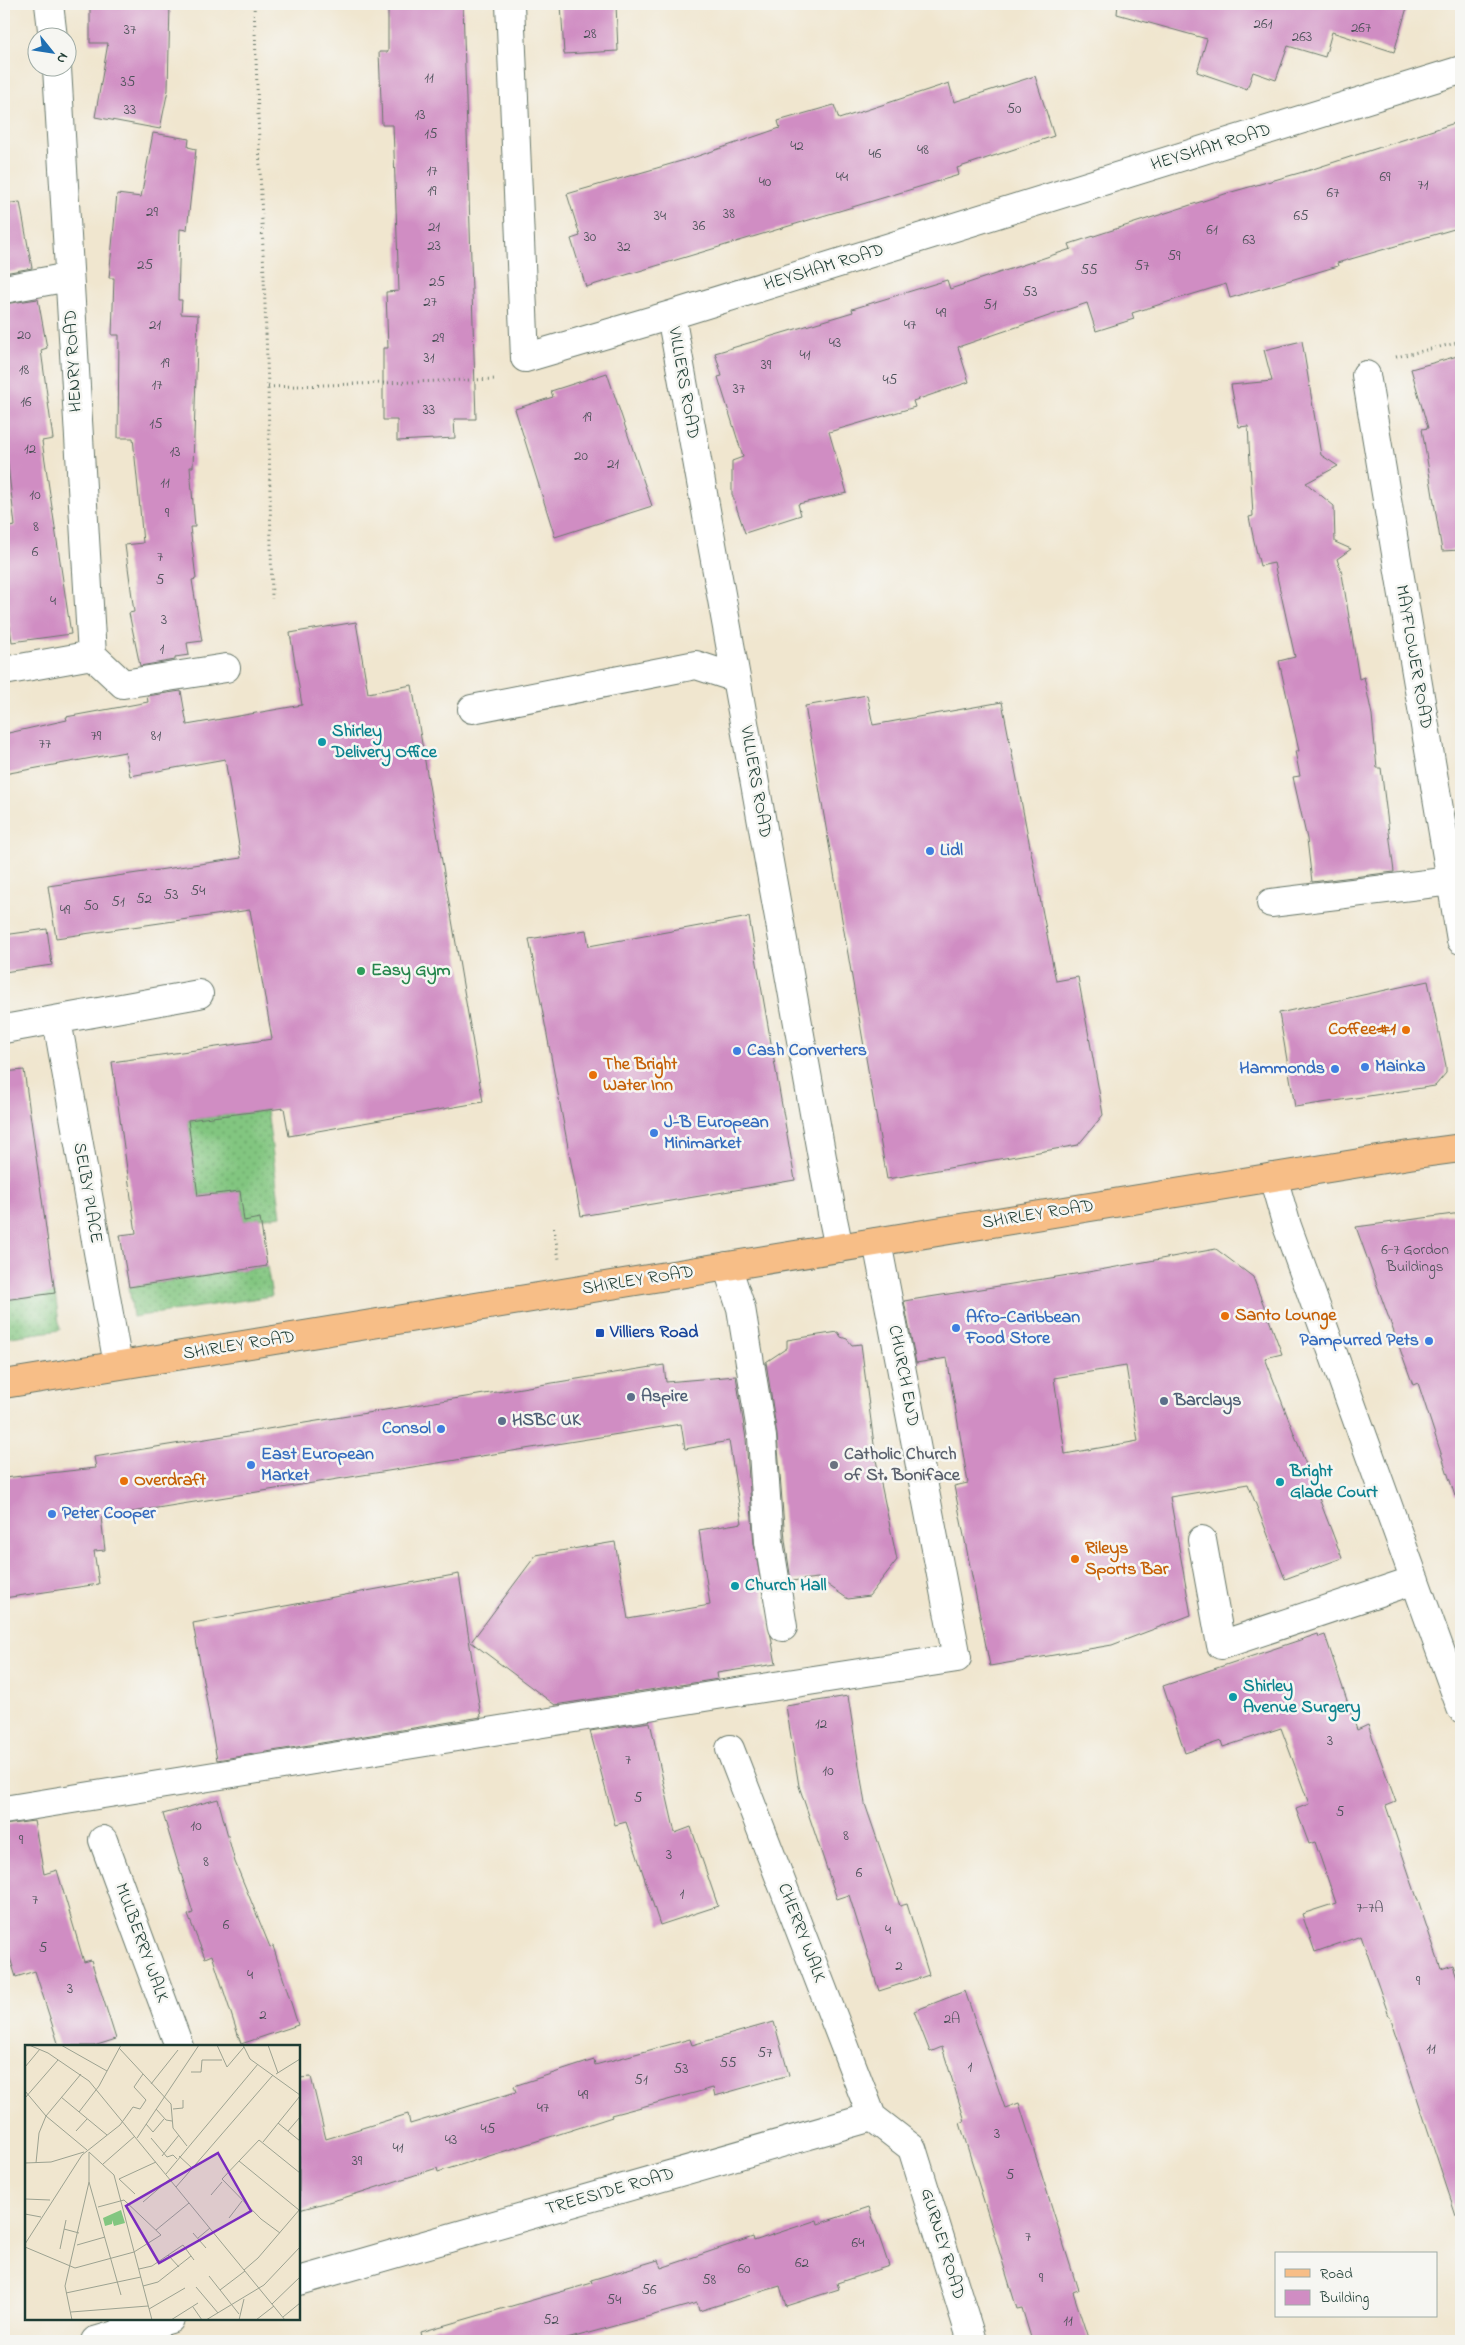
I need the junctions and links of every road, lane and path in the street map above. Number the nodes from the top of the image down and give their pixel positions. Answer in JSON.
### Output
{"nodes":[{"id":1,"x":49,"y":4,"type":"edge"},
{"id":2,"x":254,"y":4,"type":"edge"},
{"id":3,"x":510,"y":4,"type":"edge"},
{"id":4,"x":52,"y":28,"type":"edge"},
{"id":5,"x":1461,"y":70,"type":"edge"},
{"id":6,"x":58,"y":78,"type":"edge"},
{"id":7,"x":69,"y":277,"type":"junction"},
{"id":8,"x":4,"y":289,"type":"edge"},
{"id":9,"x":671,"y":315,"type":"junction"},
{"id":10,"x":1461,"y":342,"type":"edge"},
{"id":11,"x":525,"y":358,"type":"junction"},
{"id":12,"x":1366,"y":375,"type":"joint"},
{"id":13,"x":268,"y":387,"type":"junction"},
{"id":14,"x":272,"y":599,"type":"dead end"},
{"id":15,"x":92,"y":655,"type":"junction"},
{"id":16,"x":226,"y":668,"type":"dead end"},
{"id":17,"x":4,"y":671,"type":"edge"},
{"id":18,"x":736,"y":678,"type":"junction"},
{"id":19,"x":472,"y":709,"type":"dead end"},
{"id":20,"x":1451,"y":881,"type":"junction"},
{"id":21,"x":1271,"y":903,"type":"dead end"},
{"id":22,"x":1461,"y":940,"type":"edge"},
{"id":23,"x":199,"y":994,"type":"dead end"},
{"id":24,"x":57,"y":1020,"type":"junction"},
{"id":25,"x":4,"y":1029,"type":"edge"},
{"id":26,"x":1461,"y":1148,"type":"edge"},
{"id":27,"x":1273,"y":1177,"type":"junction"},
{"id":28,"x":877,"y":1242,"type":"junction"},
{"id":29,"x":840,"y":1248,"type":"junction"},
{"id":30,"x":726,"y":1266,"type":"junction"},
{"id":31,"x":118,"y":1365,"type":"junction"},
{"id":32,"x":4,"y":1384,"type":"edge"},
{"id":33,"x":1202,"y":1540,"type":"dead end"},
{"id":34,"x":1415,"y":1580,"type":"junction"},
{"id":35,"x":783,"y":1627,"type":"dead end"},
{"id":36,"x":1460,"y":1699,"type":"edge"},
{"id":37,"x":730,"y":1749,"type":"dead end"},
{"id":38,"x":4,"y":1810,"type":"edge"},
{"id":39,"x":103,"y":1840,"type":"dead end"},
{"id":40,"x":180,"y":2045,"type":"edge"},
{"id":41,"x":872,"y":2117,"type":"junction"},
{"id":42,"x":300,"y":2281,"type":"edge"},
{"id":43,"x":167,"y":2320,"type":"edge"},
{"id":44,"x":95,"y":2341,"type":"edge"},
{"id":45,"x":972,"y":2341,"type":"edge"}],
"edges":[{"from":1,"to":4,"type":"street"},
{"from":2,"to":13,"type":"path"},
{"from":3,"to":11,"type":"street"},
{"from":5,"to":9,"type":"street","name":"HEYSHAM ROAD"},
{"from":6,"to":7,"type":"street","name":"HENRY ROAD"},
{"from":7,"to":8,"type":"street"},
{"from":7,"to":15,"type":"street","name":"HENRY ROAD"},
{"from":9,"to":11,"type":"street","name":"HEYSHAM ROAD"},
{"from":9,"to":18,"type":"street","name":"VILLIERS ROAD"},
{"from":10,"to":12,"type":"path"},
{"from":11,"to":13,"type":"path"},
{"from":12,"to":20,"type":"street","name":"MAYFLOWER ROAD"},
{"from":13,"to":14,"type":"path"},
{"from":15,"to":16,"type":"street"},
{"from":15,"to":17,"type":"street"},
{"from":18,"to":19,"type":"street"},
{"from":18,"to":29,"type":"street","name":"VILLIERS ROAD"},
{"from":20,"to":21,"type":"street"},
{"from":20,"to":22,"type":"street","name":"MAYFLOWER ROAD"},
{"from":23,"to":24,"type":"street"},
{"from":24,"to":25,"type":"street"},
{"from":24,"to":31,"type":"street","name":"SELBY PLACE"},
{"from":26,"to":27,"type":"main road","name":"SHIRLEY ROAD"},
{"from":27,"to":28,"type":"main road","name":"SHIRLEY ROAD"},
{"from":27,"to":34,"type":"street"},
{"from":28,"to":29,"type":"main road","name":"SHIRLEY ROAD"},
{"from":28,"to":38,"type":"street","name":"CHURCH END"},
{"from":29,"to":30,"type":"main road","name":"SHIRLEY ROAD"},
{"from":30,"to":31,"type":"main road","name":"SHIRLEY ROAD"},
{"from":30,"to":35,"type":"street"},
{"from":31,"to":32,"type":"main road","name":"SHIRLEY ROAD"},
{"from":33,"to":34,"type":"street"},
{"from":34,"to":36,"type":"street"},
{"from":37,"to":41,"type":"street","name":"CHERRY WALK"},
{"from":39,"to":40,"type":"street","name":"MULBERRY WALK"},
{"from":41,"to":42,"type":"street","name":"TREESIDE ROAD"},
{"from":41,"to":45,"type":"street","name":"GURNEY ROAD"},
{"from":43,"to":44,"type":"street"}]}
